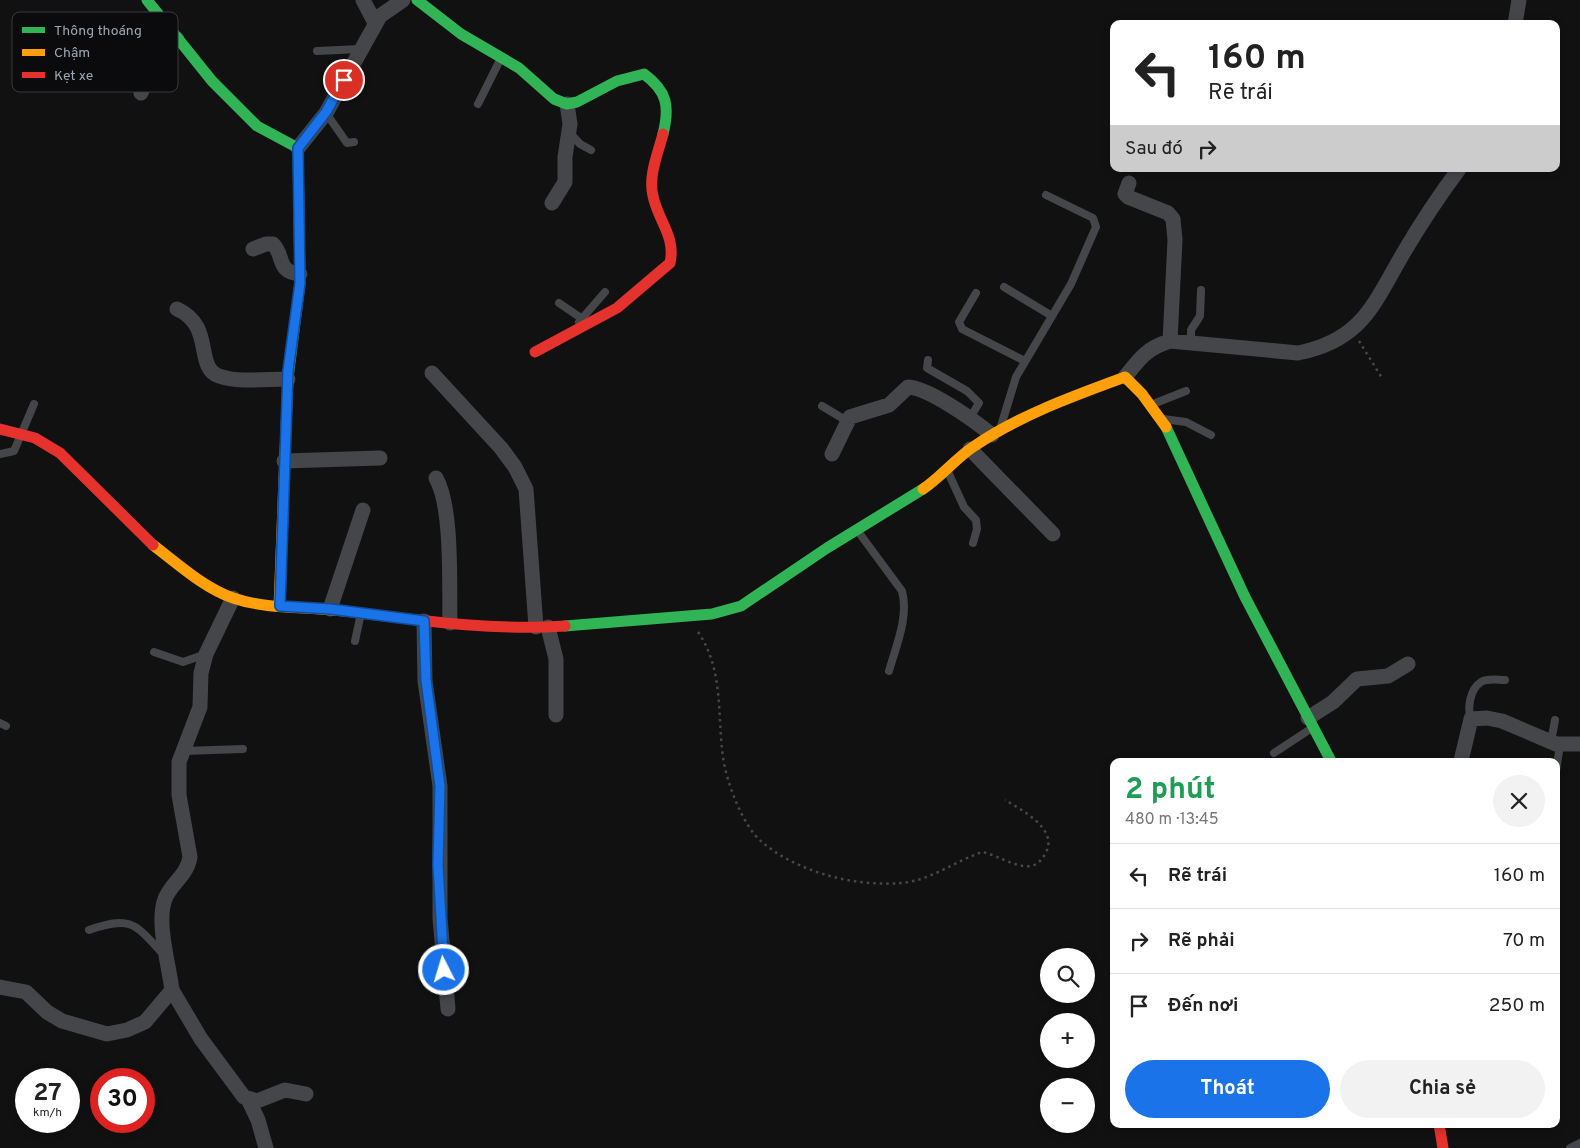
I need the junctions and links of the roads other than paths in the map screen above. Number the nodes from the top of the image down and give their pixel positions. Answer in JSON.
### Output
{"nodes":[{"id":1,"x":363,"y":0,"type":"edge"},
{"id":2,"x":403,"y":0,"type":"edge"},
{"id":3,"x":417,"y":0,"type":"edge"},
{"id":4,"x":1518,"y":0,"type":"edge"},
{"id":5,"x":149,"y":1,"type":"edge"},
{"id":6,"x":155,"y":12,"type":"edge"},
{"id":7,"x":1515,"y":20,"type":"edge"},
{"id":8,"x":375,"y":24,"type":"junction"},
{"id":9,"x":178,"y":47,"type":"edge"},
{"id":10,"x":360,"y":49,"type":"junction"},
{"id":11,"x":318,"y":51,"type":"dead end"},
{"id":12,"x":501,"y":58,"type":"junction"},
{"id":13,"x":478,"y":104,"type":"dead end"},
{"id":14,"x":566,"y":104,"type":"junction"},
{"id":15,"x":326,"y":112,"type":"junction"},
{"id":16,"x":570,"y":133,"type":"junction"},
{"id":17,"x":354,"y":142,"type":"dead end"},
{"id":18,"x":298,"y":148,"type":"junction"},
{"id":19,"x":591,"y":150,"type":"dead end"},
{"id":20,"x":1457,"y":172,"type":"edge"},
{"id":21,"x":1129,"y":183,"type":"dead end"},
{"id":22,"x":1046,"y":195,"type":"dead end"},
{"id":23,"x":552,"y":203,"type":"dead end"},
{"id":24,"x":253,"y":249,"type":"dead end"},
{"id":25,"x":300,"y":274,"type":"junction"},
{"id":26,"x":1004,"y":287,"type":"dead end"},
{"id":27,"x":1201,"y":290,"type":"dead end"},
{"id":28,"x":605,"y":292,"type":"dead end"},
{"id":29,"x":976,"y":293,"type":"dead end"},
{"id":30,"x":559,"y":303,"type":"dead end"},
{"id":31,"x":177,"y":309,"type":"dead end"},
{"id":32,"x":1052,"y":316,"type":"junction"},
{"id":33,"x":580,"y":318,"type":"junction"},
{"id":34,"x":576,"y":330,"type":"junction"},
{"id":35,"x":1170,"y":341,"type":"junction"},
{"id":36,"x":1191,"y":343,"type":"junction"},
{"id":37,"x":535,"y":352,"type":"dead end"},
{"id":38,"x":928,"y":360,"type":"dead end"},
{"id":39,"x":1025,"y":362,"type":"junction"},
{"id":40,"x":432,"y":373,"type":"dead end"},
{"id":41,"x":1125,"y":377,"type":"junction"},
{"id":42,"x":288,"y":379,"type":"junction"},
{"id":43,"x":1186,"y":391,"type":"dead end"},
{"id":44,"x":34,"y":404,"type":"dead end"},
{"id":45,"x":1151,"y":405,"type":"junction"},
{"id":46,"x":822,"y":406,"type":"dead end"},
{"id":47,"x":970,"y":418,"type":"junction"},
{"id":48,"x":1161,"y":419,"type":"junction"},
{"id":49,"x":848,"y":421,"type":"junction"},
{"id":50,"x":0,"y":429,"type":"edge"},
{"id":51,"x":22,"y":433,"type":"junction"},
{"id":52,"x":996,"y":433,"type":"junction"},
{"id":53,"x":1211,"y":435,"type":"dead end"},
{"id":54,"x":970,"y":449,"type":"junction"},
{"id":55,"x":0,"y":454,"type":"edge"},
{"id":56,"x":832,"y":454,"type":"dead end"},
{"id":57,"x":380,"y":458,"type":"dead end"},
{"id":58,"x":284,"y":461,"type":"junction"},
{"id":59,"x":947,"y":470,"type":"junction"},
{"id":60,"x":436,"y":478,"type":"dead end"},
{"id":61,"x":363,"y":510,"type":"dead end"},
{"id":62,"x":857,"y":530,"type":"junction"},
{"id":63,"x":1053,"y":534,"type":"dead end"},
{"id":64,"x":973,"y":543,"type":"dead end"},
{"id":65,"x":233,"y":598,"type":"junction"},
{"id":66,"x":280,"y":606,"type":"junction"},
{"id":67,"x":330,"y":609,"type":"junction"},
{"id":68,"x":361,"y":613,"type":"junction"},
{"id":69,"x":424,"y":621,"type":"junction"},
{"id":70,"x":450,"y":623,"type":"junction"},
{"id":71,"x":542,"y":627,"type":"junction"},
{"id":72,"x":355,"y":641,"type":"dead end"},
{"id":73,"x":154,"y":652,"type":"dead end"},
{"id":74,"x":206,"y":654,"type":"junction"},
{"id":75,"x":1408,"y":664,"type":"dead end"},
{"id":76,"x":889,"y":671,"type":"dead end"},
{"id":77,"x":1505,"y":680,"type":"dead end"},
{"id":78,"x":556,"y":716,"type":"dead end"},
{"id":79,"x":1471,"y":719,"type":"junction"},
{"id":80,"x":1555,"y":720,"type":"dead end"},
{"id":81,"x":1310,"y":723,"type":"junction"},
{"id":82,"x":1556,"y":744,"type":"junction"},
{"id":83,"x":1580,"y":744,"type":"edge"},
{"id":84,"x":243,"y":749,"type":"dead end"},
{"id":85,"x":183,"y":751,"type":"junction"},
{"id":86,"x":1274,"y":753,"type":"dead end"},
{"id":87,"x":1329,"y":758,"type":"edge"},
{"id":88,"x":1462,"y":758,"type":"edge"},
{"id":89,"x":1556,"y":758,"type":"edge"},
{"id":90,"x":89,"y":930,"type":"dead end"},
{"id":91,"x":168,"y":960,"type":"junction"},
{"id":92,"x":0,"y":987,"type":"edge"},
{"id":93,"x":172,"y":990,"type":"junction"},
{"id":94,"x":448,"y":1009,"type":"dead end"},
{"id":95,"x":306,"y":1094,"type":"dead end"},
{"id":96,"x":248,"y":1099,"type":"junction"},
{"id":97,"x":1440,"y":1128,"type":"edge"},
{"id":98,"x":1580,"y":1143,"type":"edge"},
{"id":99,"x":266,"y":1148,"type":"edge"},
{"id":100,"x":1443,"y":1148,"type":"edge"},
{"id":101,"x":1570,"y":1148,"type":"edge"}],
"edges":[{"from":1,"to":8,"type":"street"},
{"from":2,"to":8,"type":"street"},
{"from":3,"to":12,"type":"street"},
{"from":4,"to":7,"type":"street"},
{"from":5,"to":6,"type":"street"},
{"from":8,"to":10,"type":"street"},
{"from":9,"to":18,"type":"street"},
{"from":10,"to":11,"type":"lane"},
{"from":10,"to":15,"type":"street"},
{"from":12,"to":13,"type":"lane"},
{"from":12,"to":14,"type":"street"},
{"from":14,"to":16,"type":"street"},
{"from":14,"to":34,"type":"street"},
{"from":15,"to":17,"type":"lane"},
{"from":15,"to":18,"type":"street"},
{"from":16,"to":19,"type":"lane"},
{"from":16,"to":23,"type":"street"},
{"from":18,"to":25,"type":"street"},
{"from":20,"to":36,"type":"street"},
{"from":21,"to":35,"type":"street"},
{"from":22,"to":32,"type":"lane"},
{"from":24,"to":25,"type":"street"},
{"from":25,"to":42,"type":"street"},
{"from":26,"to":32,"type":"lane"},
{"from":27,"to":36,"type":"lane"},
{"from":28,"to":33,"type":"lane"},
{"from":29,"to":39,"type":"lane"},
{"from":30,"to":33,"type":"lane"},
{"from":31,"to":42,"type":"street"},
{"from":32,"to":39,"type":"lane"},
{"from":33,"to":34,"type":"lane"},
{"from":34,"to":37,"type":"street"},
{"from":35,"to":36,"type":"street"},
{"from":35,"to":41,"type":"street"},
{"from":38,"to":47,"type":"lane"},
{"from":39,"to":52,"type":"lane"},
{"from":40,"to":71,"type":"street"},
{"from":41,"to":45,"type":"street"},
{"from":41,"to":52,"type":"street"},
{"from":42,"to":58,"type":"street"},
{"from":43,"to":45,"type":"lane"},
{"from":44,"to":51,"type":"lane"},
{"from":45,"to":48,"type":"street"},
{"from":46,"to":49,"type":"lane"},
{"from":47,"to":49,"type":"street"},
{"from":47,"to":52,"type":"street"},
{"from":48,"to":53,"type":"lane"},
{"from":48,"to":81,"type":"street"},
{"from":49,"to":56,"type":"street"},
{"from":50,"to":51,"type":"street"},
{"from":51,"to":55,"type":"lane"},
{"from":51,"to":65,"type":"street"},
{"from":52,"to":54,"type":"street"},
{"from":54,"to":59,"type":"street"},
{"from":54,"to":63,"type":"street"},
{"from":57,"to":58,"type":"street"},
{"from":58,"to":66,"type":"street"},
{"from":59,"to":62,"type":"street"},
{"from":59,"to":64,"type":"lane"},
{"from":60,"to":70,"type":"street"},
{"from":61,"to":67,"type":"street"},
{"from":62,"to":71,"type":"street"},
{"from":62,"to":76,"type":"lane"},
{"from":65,"to":66,"type":"street"},
{"from":65,"to":74,"type":"street"},
{"from":66,"to":67,"type":"street"},
{"from":67,"to":68,"type":"street"},
{"from":68,"to":69,"type":"street"},
{"from":68,"to":72,"type":"lane"},
{"from":69,"to":70,"type":"street"},
{"from":69,"to":94,"type":"street"},
{"from":70,"to":71,"type":"street"},
{"from":71,"to":78,"type":"street"},
{"from":73,"to":74,"type":"lane"},
{"from":74,"to":85,"type":"street"},
{"from":75,"to":81,"type":"street"},
{"from":77,"to":79,"type":"lane"},
{"from":79,"to":82,"type":"street"},
{"from":79,"to":88,"type":"street"},
{"from":80,"to":82,"type":"lane"},
{"from":81,"to":86,"type":"lane"},
{"from":81,"to":87,"type":"street"},
{"from":82,"to":83,"type":"street"},
{"from":82,"to":89,"type":"lane"},
{"from":84,"to":85,"type":"lane"},
{"from":85,"to":91,"type":"street"},
{"from":90,"to":91,"type":"lane"},
{"from":91,"to":93,"type":"street"},
{"from":92,"to":93,"type":"street"},
{"from":93,"to":96,"type":"street"},
{"from":95,"to":96,"type":"street"},
{"from":96,"to":99,"type":"street"},
{"from":97,"to":100,"type":"street"},
{"from":98,"to":101,"type":"lane"}]}
